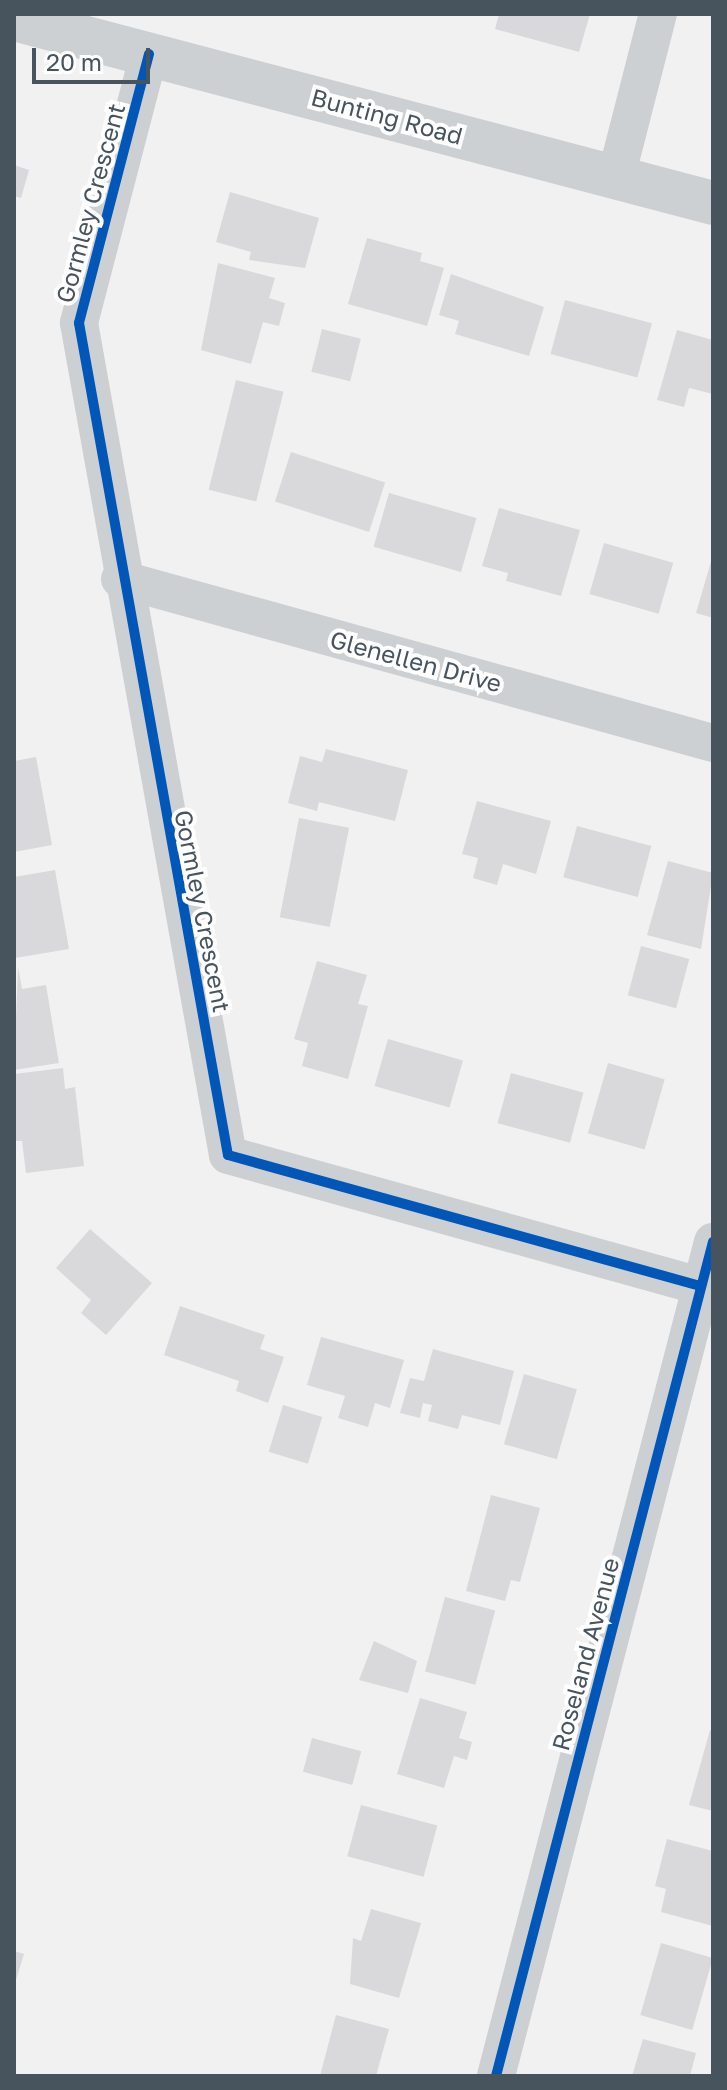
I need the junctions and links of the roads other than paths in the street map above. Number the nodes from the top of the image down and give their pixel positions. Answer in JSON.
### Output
{"nodes":[{"id":1,"x":658,"y":14,"type":"edge"},
{"id":2,"x":14,"y":19,"type":"edge"},
{"id":3,"x":149,"y":54,"type":"junction"},
{"id":4,"x":616,"y":177,"type":"junction"},
{"id":5,"x":713,"y":203,"type":"edge"},
{"id":6,"x":120,"y":579,"type":"junction"},
{"id":7,"x":713,"y":743,"type":"edge"},
{"id":8,"x":713,"y":1242,"type":"edge"},
{"id":9,"x":701,"y":1286,"type":"junction"},
{"id":10,"x":496,"y":2076,"type":"edge"}],
"edges":[{"from":1,"to":4,"type":"street"},
{"from":2,"to":3,"type":"main road","name":"Bunting Road"},
{"from":3,"to":4,"type":"main road","name":"Bunting Road"},
{"from":3,"to":6,"type":"street","name":"Gormley Crescent"},
{"from":4,"to":5,"type":"main road","name":"Bunting Road"},
{"from":6,"to":7,"type":"street","name":"Glenellen Drive"},
{"from":6,"to":9,"type":"street","name":"Gormley Crescent"},
{"from":8,"to":9,"type":"street","name":"Roseland Avenue"},
{"from":9,"to":10,"type":"street","name":"Roseland Avenue"}]}
